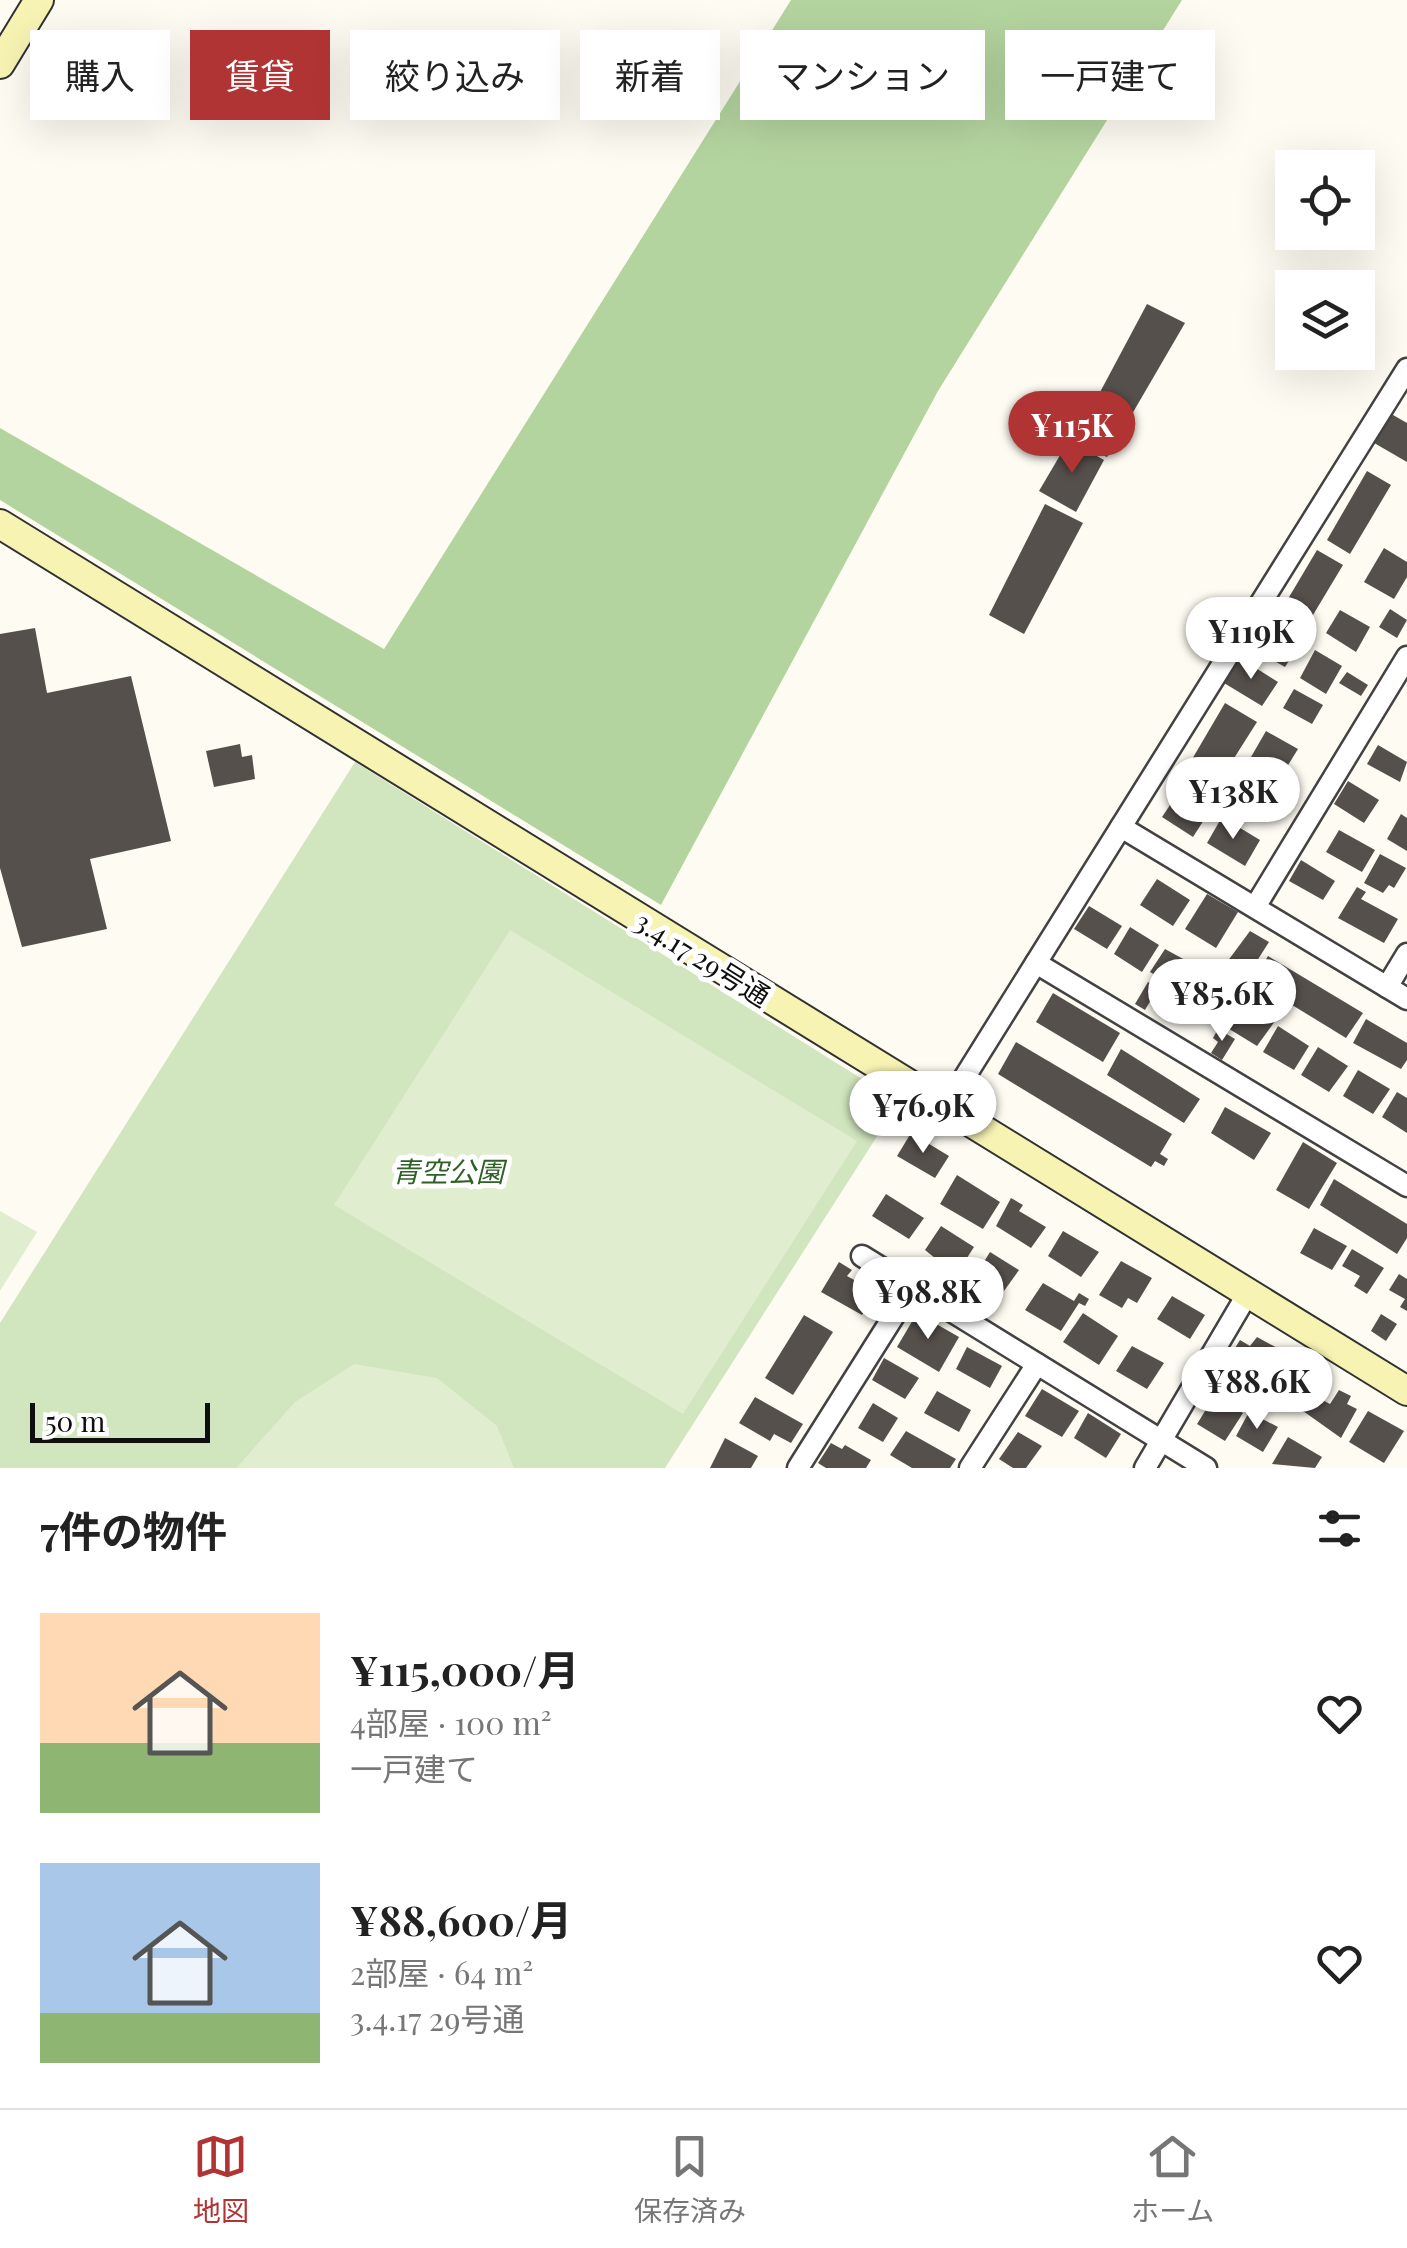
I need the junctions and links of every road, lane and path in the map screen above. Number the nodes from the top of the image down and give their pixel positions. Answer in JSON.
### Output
{"nodes":[{"id":1,"x":39,"y":0,"type":"edge"},
{"id":2,"x":0,"y":64,"type":"edge"},
{"id":3,"x":1407,"y":368,"type":"edge"},
{"id":4,"x":0,"y":524,"type":"edge"},
{"id":5,"x":1407,"y":657,"type":"edge"},
{"id":6,"x":1121,"y":827,"type":"junction"},
{"id":7,"x":1255,"y":907,"type":"junction"},
{"id":8,"x":1407,"y":954,"type":"edge"},
{"id":9,"x":1036,"y":963,"type":"junction"},
{"id":10,"x":1387,"y":987,"type":"junction"},
{"id":11,"x":1407,"y":999,"type":"edge"},
{"id":12,"x":946,"y":1108,"type":"junction"},
{"id":13,"x":1407,"y":1186,"type":"edge"},
{"id":14,"x":862,"y":1256,"type":"dead end"},
{"id":15,"x":912,"y":1287,"type":"junction"},
{"id":16,"x":1248,"y":1293,"type":"junction"},
{"id":17,"x":1037,"y":1364,"type":"junction"},
{"id":18,"x":1407,"y":1391,"type":"edge"},
{"id":19,"x":1162,"y":1441,"type":"junction"},
{"id":20,"x":798,"y":1468,"type":"edge"},
{"id":21,"x":970,"y":1468,"type":"edge"},
{"id":22,"x":1146,"y":1468,"type":"edge"},
{"id":23,"x":1206,"y":1468,"type":"edge"}],
"edges":[{"from":1,"to":2,"type":"street"},
{"from":3,"to":6,"type":"street"},
{"from":4,"to":12,"type":"street","name":"3.4.17 29号通"},
{"from":5,"to":7,"type":"street"},
{"from":6,"to":7,"type":"street"},
{"from":6,"to":9,"type":"street"},
{"from":7,"to":10,"type":"street"},
{"from":8,"to":10,"type":"street"},
{"from":9,"to":12,"type":"street"},
{"from":9,"to":13,"type":"street"},
{"from":10,"to":11,"type":"street"},
{"from":12,"to":16,"type":"street","name":"3.4.17 29号通"},
{"from":14,"to":15,"type":"street"},
{"from":15,"to":17,"type":"street"},
{"from":15,"to":20,"type":"street"},
{"from":16,"to":18,"type":"street","name":"3.4.17 29号通"},
{"from":16,"to":19,"type":"street"},
{"from":17,"to":19,"type":"street"},
{"from":17,"to":21,"type":"street"},
{"from":19,"to":22,"type":"street"},
{"from":19,"to":23,"type":"street"}]}
